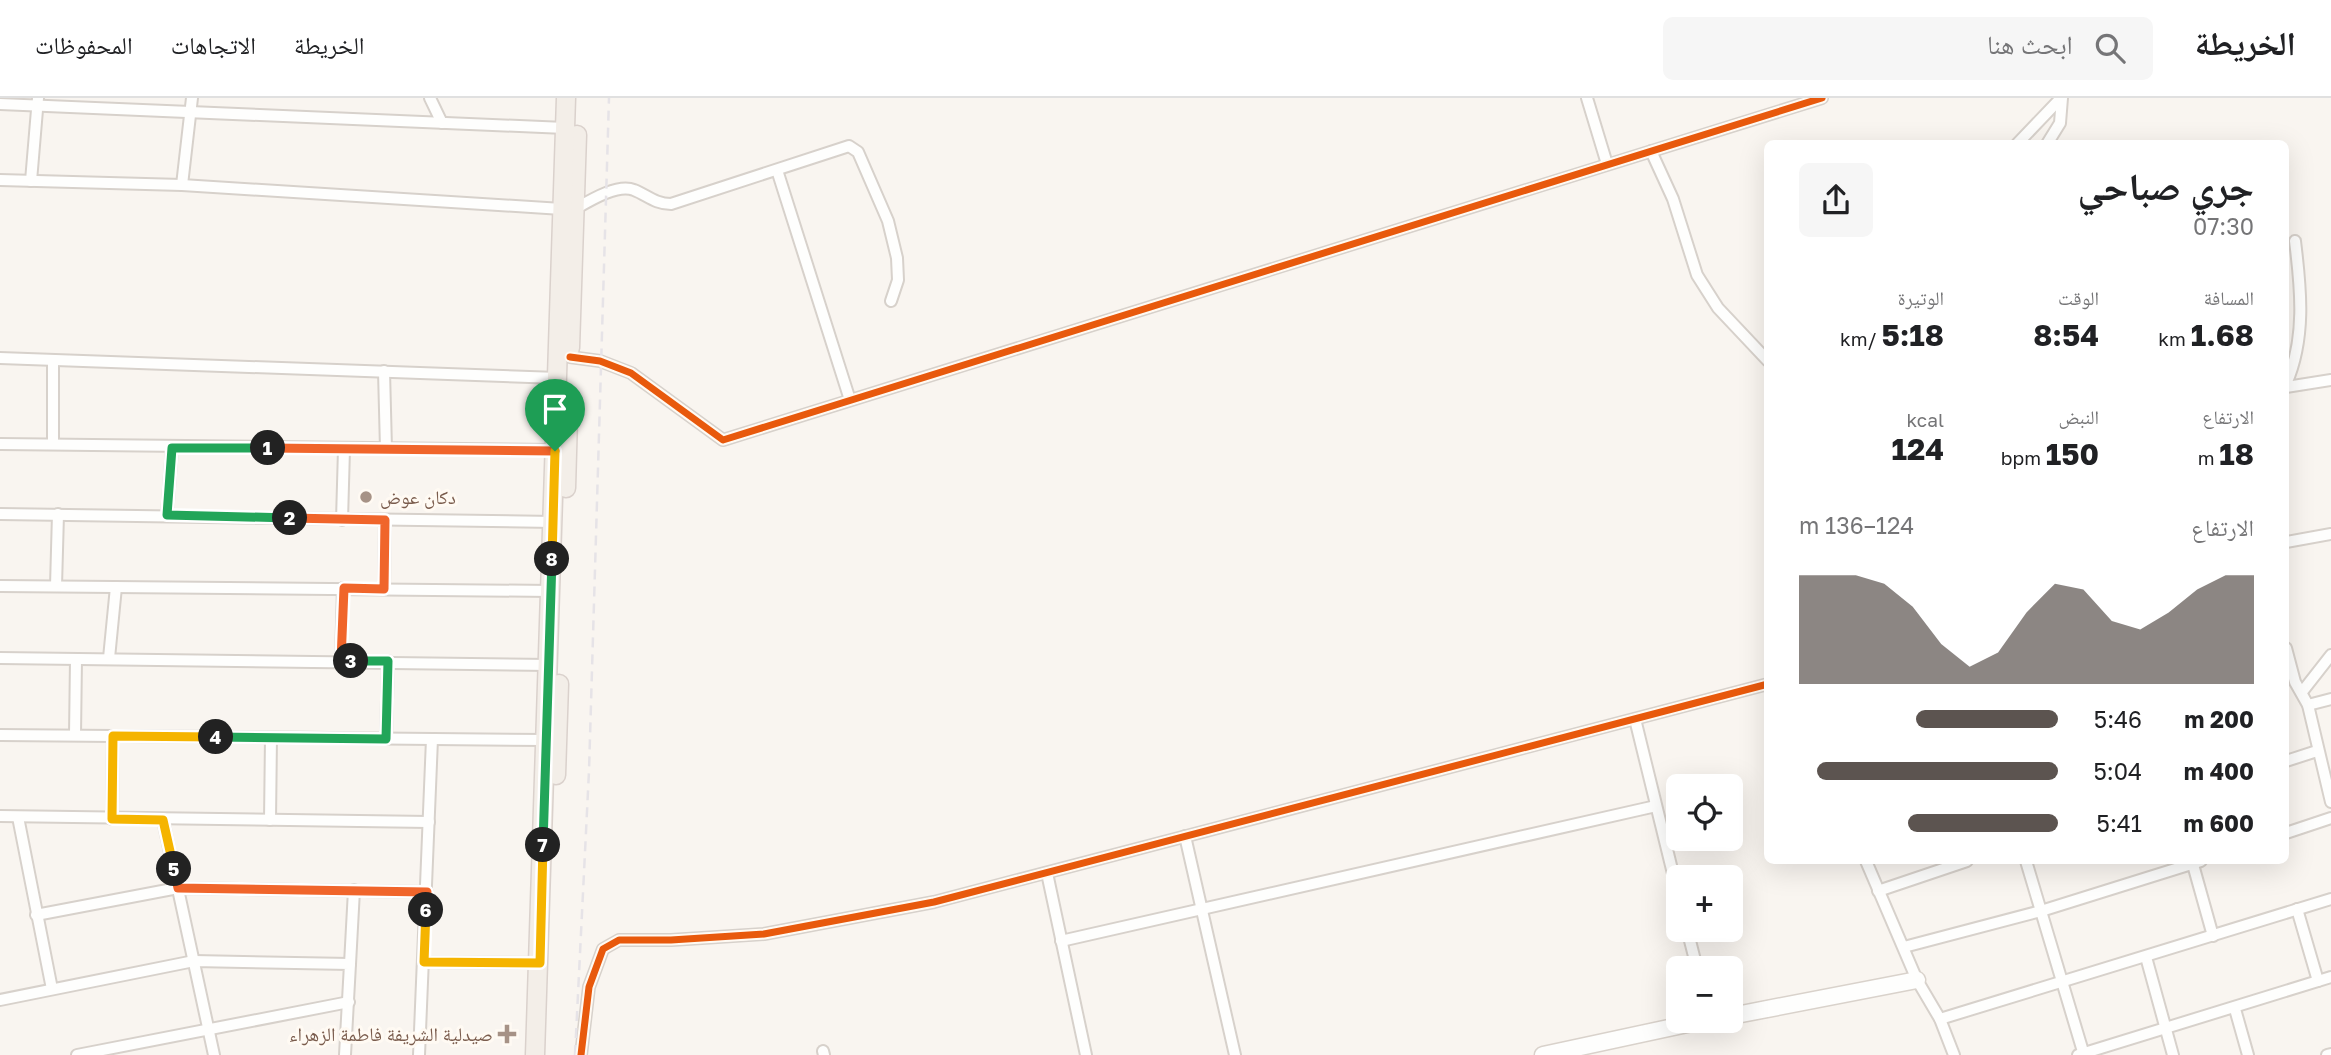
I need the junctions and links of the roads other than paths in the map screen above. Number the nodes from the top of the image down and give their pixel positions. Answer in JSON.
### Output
{"nodes":[{"id":1,"x":191,"y":98,"type":"edge"},
{"id":2,"x":430,"y":98,"type":"edge"},
{"id":3,"x":566,"y":98,"type":"edge"},
{"id":4,"x":578,"y":98,"type":"edge"},
{"id":5,"x":1587,"y":98,"type":"edge"},
{"id":6,"x":1822,"y":98,"type":"edge"},
{"id":7,"x":2062,"y":98,"type":"edge"},
{"id":8,"x":38,"y":102,"type":"edge"},
{"id":9,"x":0,"y":104,"type":"edge"},
{"id":10,"x":190,"y":112,"type":"junction"},
{"id":11,"x":442,"y":123,"type":"junction"},
{"id":12,"x":565,"y":128,"type":"junction"},
{"id":13,"x":2021,"y":140,"type":"edge"},
{"id":14,"x":2050,"y":140,"type":"edge"},
{"id":15,"x":1651,"y":151,"type":"junction"},
{"id":16,"x":1607,"y":164,"type":"junction"},
{"id":17,"x":777,"y":170,"type":"junction"},
{"id":18,"x":0,"y":180,"type":"edge"},
{"id":19,"x":31,"y":181,"type":"junction"},
{"id":20,"x":182,"y":185,"type":"junction"},
{"id":21,"x":569,"y":209,"type":"junction"},
{"id":22,"x":2295,"y":241,"type":"dead end"},
{"id":23,"x":891,"y":301,"type":"dead end"},
{"id":24,"x":570,"y":357,"type":"junction"},
{"id":25,"x":1764,"y":357,"type":"edge"},
{"id":26,"x":0,"y":358,"type":"edge"},
{"id":27,"x":54,"y":360,"type":"junction"},
{"id":28,"x":384,"y":371,"type":"junction"},
{"id":29,"x":558,"y":378,"type":"junction"},
{"id":30,"x":2289,"y":379,"type":"edge"},
{"id":31,"x":2331,"y":380,"type":"edge"},
{"id":32,"x":2289,"y":386,"type":"edge"},
{"id":33,"x":850,"y":400,"type":"junction"},
{"id":34,"x":54,"y":443,"type":"junction"},
{"id":35,"x":0,"y":444,"type":"edge"},
{"id":36,"x":172,"y":448,"type":"junction"},
{"id":37,"x":344,"y":449,"type":"junction"},
{"id":38,"x":386,"y":449,"type":"junction"},
{"id":39,"x":561,"y":450,"type":"junction"},
{"id":40,"x":0,"y":514,"type":"edge"},
{"id":41,"x":58,"y":514,"type":"junction"},
{"id":42,"x":167,"y":515,"type":"junction"},
{"id":43,"x":342,"y":520,"type":"junction"},
{"id":44,"x":385,"y":520,"type":"junction"},
{"id":45,"x":554,"y":522,"type":"junction"},
{"id":46,"x":2331,"y":534,"type":"edge"},
{"id":47,"x":2289,"y":541,"type":"edge"},
{"id":48,"x":0,"y":586,"type":"edge"},
{"id":49,"x":56,"y":586,"type":"junction"},
{"id":50,"x":116,"y":587,"type":"junction"},
{"id":51,"x":344,"y":588,"type":"junction"},
{"id":52,"x":384,"y":589,"type":"junction"},
{"id":53,"x":551,"y":591,"type":"junction"},
{"id":54,"x":2331,"y":655,"type":"edge"},
{"id":55,"x":0,"y":658,"type":"edge"},
{"id":56,"x":109,"y":658,"type":"junction"},
{"id":57,"x":76,"y":659,"type":"junction"},
{"id":58,"x":341,"y":661,"type":"junction"},
{"id":59,"x":388,"y":661,"type":"junction"},
{"id":60,"x":2289,"y":663,"type":"edge"},
{"id":61,"x":549,"y":665,"type":"junction"},
{"id":62,"x":1764,"y":685,"type":"edge"},
{"id":63,"x":2294,"y":687,"type":"edge"},
{"id":64,"x":2331,"y":699,"type":"edge"},
{"id":65,"x":2308,"y":705,"type":"junction"},
{"id":66,"x":1635,"y":719,"type":"junction"},
{"id":67,"x":0,"y":735,"type":"edge"},
{"id":68,"x":75,"y":735,"type":"junction"},
{"id":69,"x":113,"y":736,"type":"junction"},
{"id":70,"x":271,"y":738,"type":"junction"},
{"id":71,"x":386,"y":739,"type":"junction"},
{"id":72,"x":432,"y":739,"type":"junction"},
{"id":73,"x":545,"y":740,"type":"junction"},
{"id":74,"x":2317,"y":751,"type":"junction"},
{"id":75,"x":2289,"y":760,"type":"edge"},
{"id":76,"x":2331,"y":802,"type":"edge"},
{"id":77,"x":1656,"y":806,"type":"junction"},
{"id":78,"x":0,"y":817,"type":"edge"},
{"id":79,"x":18,"y":817,"type":"junction"},
{"id":80,"x":2331,"y":818,"type":"edge"},
{"id":81,"x":112,"y":819,"type":"junction"},
{"id":82,"x":163,"y":820,"type":"junction"},
{"id":83,"x":270,"y":820,"type":"junction"},
{"id":84,"x":429,"y":822,"type":"junction"},
{"id":85,"x":2289,"y":832,"type":"edge"},
{"id":86,"x":1185,"y":836,"type":"junction"},
{"id":87,"x":1867,"y":864,"type":"edge"},
{"id":88,"x":1958,"y":864,"type":"edge"},
{"id":89,"x":2027,"y":864,"type":"edge"},
{"id":90,"x":2189,"y":864,"type":"edge"},
{"id":91,"x":2195,"y":864,"type":"edge"},
{"id":92,"x":1671,"y":865,"type":"edge"},
{"id":93,"x":1047,"y":873,"type":"junction"},
{"id":94,"x":178,"y":888,"type":"junction"},
{"id":95,"x":354,"y":890,"type":"junction"},
{"id":96,"x":1878,"y":891,"type":"junction"},
{"id":97,"x":427,"y":892,"type":"junction"},
{"id":98,"x":2331,"y":899,"type":"edge"},
{"id":99,"x":1202,"y":909,"type":"junction"},
{"id":100,"x":2297,"y":909,"type":"junction"},
{"id":101,"x":2041,"y":911,"type":"junction"},
{"id":102,"x":36,"y":915,"type":"junction"},
{"id":103,"x":2213,"y":936,"type":"junction"},
{"id":104,"x":1062,"y":941,"type":"junction"},
{"id":105,"x":1904,"y":947,"type":"junction"},
{"id":106,"x":2146,"y":957,"type":"junction"},
{"id":107,"x":194,"y":961,"type":"junction"},
{"id":108,"x":424,"y":962,"type":"junction"},
{"id":109,"x":540,"y":963,"type":"junction"},
{"id":110,"x":350,"y":964,"type":"junction"},
{"id":111,"x":2331,"y":977,"type":"edge"},
{"id":112,"x":1917,"y":980,"type":"junction"},
{"id":113,"x":2318,"y":981,"type":"junction"},
{"id":114,"x":2061,"y":982,"type":"junction"},
{"id":115,"x":52,"y":989,"type":"junction"},
{"id":116,"x":0,"y":1000,"type":"edge"},
{"id":117,"x":349,"y":1002,"type":"junction"},
{"id":118,"x":2235,"y":1009,"type":"junction"},
{"id":119,"x":1743,"y":1014,"type":"edge"},
{"id":120,"x":1940,"y":1019,"type":"junction"},
{"id":121,"x":208,"y":1028,"type":"junction"},
{"id":122,"x":1666,"y":1029,"type":"edge"},
{"id":123,"x":2166,"y":1030,"type":"junction"},
{"id":124,"x":2082,"y":1054,"type":"edge"},
{"id":125,"x":77,"y":1055,"type":"edge"},
{"id":126,"x":214,"y":1055,"type":"edge"},
{"id":127,"x":345,"y":1055,"type":"edge"},
{"id":128,"x":419,"y":1055,"type":"edge"},
{"id":129,"x":535,"y":1055,"type":"edge"},
{"id":130,"x":547,"y":1055,"type":"edge"},
{"id":131,"x":582,"y":1055,"type":"edge"},
{"id":132,"x":1086,"y":1055,"type":"edge"},
{"id":133,"x":1235,"y":1055,"type":"edge"},
{"id":134,"x":1543,"y":1055,"type":"edge"},
{"id":135,"x":1954,"y":1055,"type":"edge"},
{"id":136,"x":2174,"y":1055,"type":"edge"},
{"id":137,"x":2248,"y":1055,"type":"edge"}],
"edges":[{"from":1,"to":10,"type":"street"},
{"from":2,"to":11,"type":"street"},
{"from":3,"to":12,"type":"main road"},
{"from":4,"to":21,"type":"main road"},
{"from":5,"to":16,"type":"street"},
{"from":6,"to":15,"type":"street"},
{"from":7,"to":13,"type":"street"},
{"from":7,"to":14,"type":"street"},
{"from":8,"to":9,"type":"street"},
{"from":8,"to":10,"type":"street"},
{"from":8,"to":19,"type":"street"},
{"from":10,"to":11,"type":"street"},
{"from":10,"to":20,"type":"street"},
{"from":11,"to":12,"type":"street"},
{"from":12,"to":21,"type":"main road"},
{"from":15,"to":16,"type":"street"},
{"from":15,"to":25,"type":"street"},
{"from":16,"to":33,"type":"street"},
{"from":17,"to":21,"type":"street"},
{"from":17,"to":23,"type":"street"},
{"from":17,"to":33,"type":"street"},
{"from":18,"to":19,"type":"street"},
{"from":19,"to":20,"type":"street"},
{"from":20,"to":21,"type":"street"},
{"from":21,"to":24,"type":"main road"},
{"from":21,"to":29,"type":"main road"},
{"from":22,"to":30,"type":"street"},
{"from":24,"to":33,"type":"street"},
{"from":24,"to":39,"type":"main road"},
{"from":26,"to":27,"type":"street"},
{"from":27,"to":28,"type":"street"},
{"from":27,"to":34,"type":"street"},
{"from":28,"to":29,"type":"street"},
{"from":28,"to":38,"type":"street"},
{"from":29,"to":39,"type":"main road"},
{"from":31,"to":32,"type":"street"},
{"from":34,"to":35,"type":"street"},
{"from":34,"to":36,"type":"street"},
{"from":36,"to":37,"type":"street"},
{"from":36,"to":42,"type":"street"},
{"from":37,"to":38,"type":"street"},
{"from":37,"to":43,"type":"street"},
{"from":38,"to":39,"type":"street"},
{"from":39,"to":45,"type":"main road"},
{"from":39,"to":130,"type":"main road"},
{"from":40,"to":41,"type":"street"},
{"from":41,"to":42,"type":"street"},
{"from":41,"to":49,"type":"street"},
{"from":42,"to":43,"type":"street"},
{"from":43,"to":44,"type":"street"},
{"from":44,"to":45,"type":"street"},
{"from":44,"to":52,"type":"street"},
{"from":45,"to":53,"type":"main road"},
{"from":46,"to":47,"type":"street"},
{"from":48,"to":49,"type":"street"},
{"from":49,"to":50,"type":"street"},
{"from":50,"to":51,"type":"street"},
{"from":50,"to":56,"type":"street"},
{"from":51,"to":52,"type":"street"},
{"from":51,"to":58,"type":"street"},
{"from":52,"to":53,"type":"street"},
{"from":53,"to":61,"type":"main road"},
{"from":54,"to":63,"type":"street"},
{"from":55,"to":57,"type":"street"},
{"from":56,"to":57,"type":"street"},
{"from":56,"to":58,"type":"street"},
{"from":57,"to":68,"type":"street"},
{"from":58,"to":59,"type":"street"},
{"from":59,"to":61,"type":"street"},
{"from":59,"to":71,"type":"street"},
{"from":60,"to":63,"type":"street"},
{"from":61,"to":73,"type":"main road"},
{"from":62,"to":66,"type":"street"},
{"from":63,"to":65,"type":"street"},
{"from":64,"to":65,"type":"street"},
{"from":65,"to":74,"type":"street"},
{"from":66,"to":77,"type":"street"},
{"from":66,"to":86,"type":"street"},
{"from":67,"to":68,"type":"street"},
{"from":68,"to":69,"type":"street"},
{"from":69,"to":70,"type":"street"},
{"from":69,"to":81,"type":"street"},
{"from":70,"to":71,"type":"street"},
{"from":70,"to":83,"type":"street"},
{"from":71,"to":72,"type":"street"},
{"from":72,"to":73,"type":"street"},
{"from":72,"to":84,"type":"street"},
{"from":73,"to":109,"type":"main road"},
{"from":74,"to":75,"type":"street"},
{"from":74,"to":76,"type":"street"},
{"from":77,"to":92,"type":"street"},
{"from":77,"to":99,"type":"street"},
{"from":78,"to":79,"type":"street"},
{"from":79,"to":81,"type":"street"},
{"from":79,"to":102,"type":"street"},
{"from":80,"to":85,"type":"street"},
{"from":81,"to":82,"type":"street"},
{"from":82,"to":83,"type":"street"},
{"from":82,"to":94,"type":"street"},
{"from":83,"to":84,"type":"street"},
{"from":84,"to":97,"type":"street"},
{"from":86,"to":93,"type":"street"},
{"from":86,"to":99,"type":"street"},
{"from":87,"to":96,"type":"street"},
{"from":88,"to":96,"type":"street"},
{"from":89,"to":101,"type":"street"},
{"from":90,"to":101,"type":"street"},
{"from":91,"to":103,"type":"street"},
{"from":93,"to":104,"type":"street"},
{"from":93,"to":131,"type":"street"},
{"from":94,"to":95,"type":"street"},
{"from":94,"to":102,"type":"street"},
{"from":94,"to":107,"type":"street"},
{"from":95,"to":97,"type":"street"},
{"from":95,"to":110,"type":"street"},
{"from":96,"to":105,"type":"street"},
{"from":97,"to":108,"type":"street"},
{"from":98,"to":100,"type":"street"},
{"from":99,"to":104,"type":"street"},
{"from":99,"to":133,"type":"street"},
{"from":100,"to":103,"type":"street"},
{"from":100,"to":113,"type":"street"},
{"from":101,"to":105,"type":"street"},
{"from":101,"to":114,"type":"street"},
{"from":102,"to":115,"type":"street"},
{"from":103,"to":106,"type":"street"},
{"from":104,"to":132,"type":"street"},
{"from":105,"to":112,"type":"street"},
{"from":106,"to":114,"type":"street"},
{"from":106,"to":123,"type":"street"},
{"from":107,"to":110,"type":"street"},
{"from":107,"to":115,"type":"street"},
{"from":107,"to":121,"type":"street"},
{"from":108,"to":109,"type":"street"},
{"from":108,"to":128,"type":"street"},
{"from":109,"to":129,"type":"main road"},
{"from":110,"to":117,"type":"street"},
{"from":111,"to":113,"type":"street"},
{"from":112,"to":119,"type":"street"},
{"from":112,"to":120,"type":"street"},
{"from":113,"to":118,"type":"street"},
{"from":114,"to":120,"type":"street"},
{"from":114,"to":124,"type":"street"},
{"from":115,"to":116,"type":"street"},
{"from":117,"to":121,"type":"street"},
{"from":117,"to":127,"type":"street"},
{"from":118,"to":123,"type":"street"},
{"from":118,"to":137,"type":"street"},
{"from":120,"to":135,"type":"street"},
{"from":121,"to":125,"type":"street"},
{"from":121,"to":126,"type":"street"},
{"from":122,"to":134,"type":"street"},
{"from":123,"to":124,"type":"street"},
{"from":123,"to":136,"type":"street"}]}
